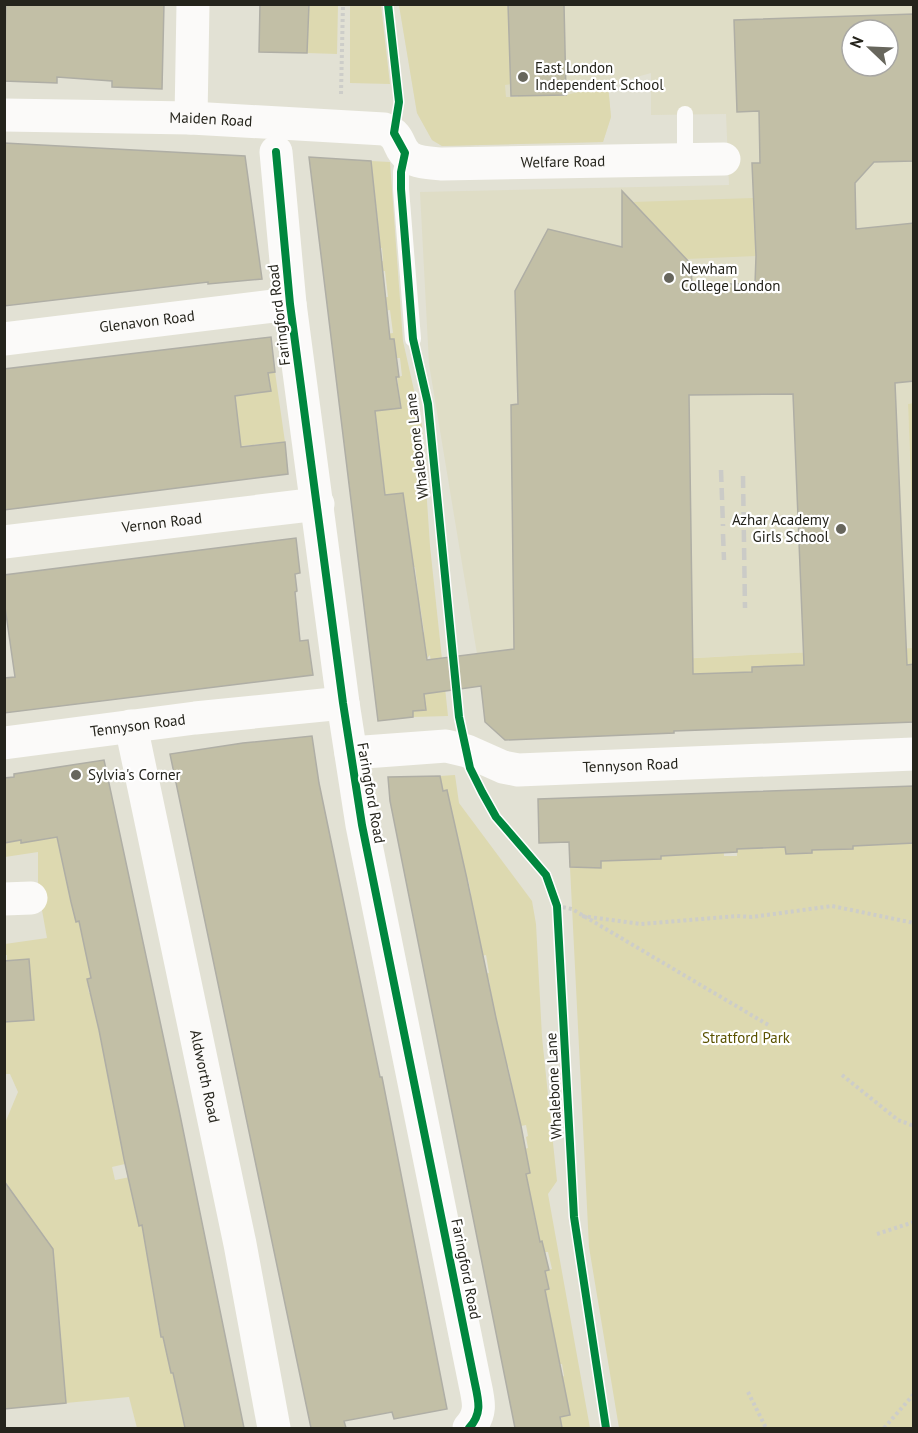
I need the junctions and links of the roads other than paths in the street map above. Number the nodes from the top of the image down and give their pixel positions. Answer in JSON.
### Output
{"nodes":[{"id":1,"x":193,"y":4,"type":"edge"},
{"id":2,"x":685,"y":114,"type":"dead end"},
{"id":3,"x":4,"y":115,"type":"edge"},
{"id":4,"x":191,"y":118,"type":"junction"},
{"id":5,"x":276,"y":152,"type":"dead end"},
{"id":6,"x":405,"y":153,"type":"junction"},
{"id":7,"x":724,"y":159,"type":"dead end"},
{"id":8,"x":685,"y":160,"type":"junction"},
{"id":9,"x":291,"y":304,"type":"junction"},
{"id":10,"x":4,"y":339,"type":"edge"},
{"id":11,"x":413,"y":339,"type":"dead end"},
{"id":12,"x":318,"y":504,"type":"junction"},
{"id":13,"x":4,"y":542,"type":"edge"},
{"id":14,"x":343,"y":703,"type":"junction"},
{"id":15,"x":131,"y":726,"type":"junction"},
{"id":16,"x":4,"y":743,"type":"edge"},
{"id":17,"x":351,"y":753,"type":"junction"},
{"id":18,"x":914,"y":754,"type":"edge"},
{"id":19,"x":273,"y":1428,"type":"edge"},
{"id":20,"x":469,"y":1428,"type":"edge"}],
"edges":[{"from":1,"to":4,"type":"street"},
{"from":2,"to":8,"type":"lane"},
{"from":3,"to":4,"type":"street","name":"Maiden Road"},
{"from":4,"to":6,"type":"street","name":"Maiden Road"},
{"from":5,"to":9,"type":"street","name":"Faringford Road"},
{"from":6,"to":8,"type":"street","name":"Welfare Road"},
{"from":6,"to":11,"type":"lane"},
{"from":7,"to":8,"type":"street","name":"Welfare Road"},
{"from":9,"to":10,"type":"street","name":"Glenavon Road"},
{"from":9,"to":12,"type":"street","name":"Faringford Road"},
{"from":12,"to":13,"type":"street","name":"Vernon Road"},
{"from":12,"to":14,"type":"street","name":"Faringford Road"},
{"from":14,"to":15,"type":"street","name":"Tennyson Road"},
{"from":14,"to":17,"type":"street","name":"Faringford Road"},
{"from":15,"to":16,"type":"street","name":"Tennyson Road"},
{"from":15,"to":19,"type":"street","name":"Aldworth Road"},
{"from":17,"to":18,"type":"street","name":"Tennyson Road"},
{"from":17,"to":20,"type":"street","name":"Faringford Road"}]}
